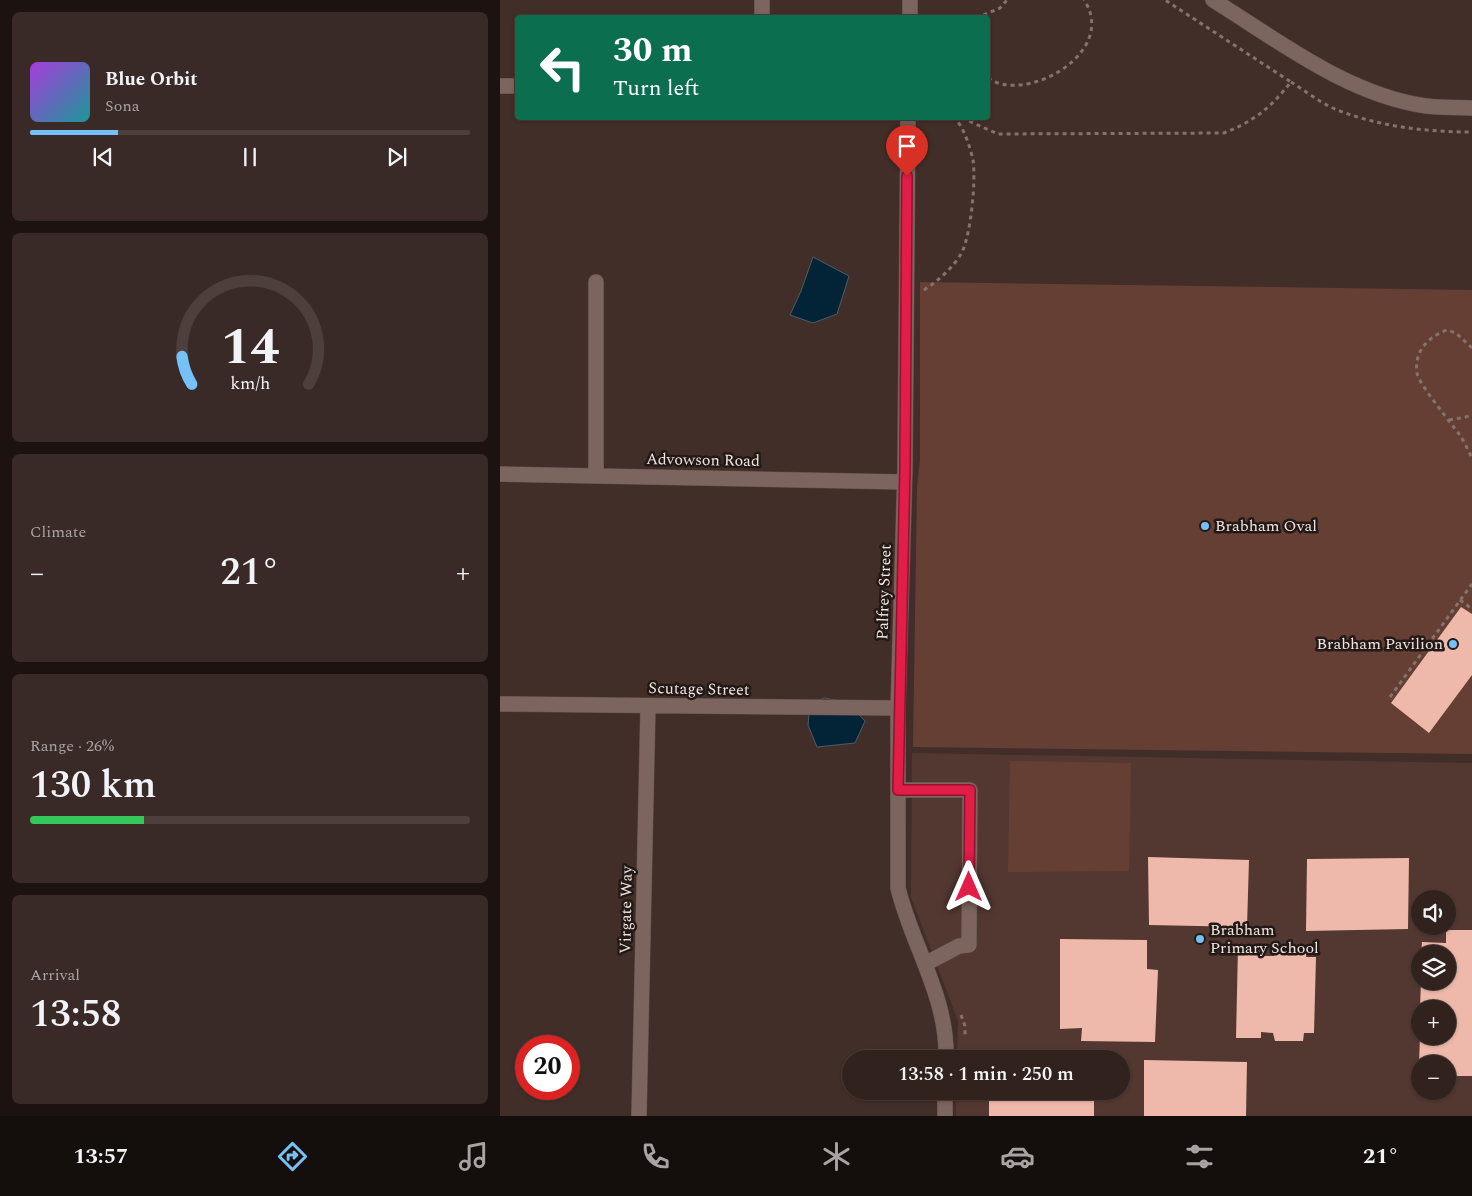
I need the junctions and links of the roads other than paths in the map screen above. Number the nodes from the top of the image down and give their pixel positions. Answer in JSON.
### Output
{"nodes":[{"id":1,"x":762,"y":0,"type":"edge"},
{"id":2,"x":910,"y":0,"type":"edge"},
{"id":3,"x":1213,"y":0,"type":"edge"},
{"id":4,"x":762,"y":15,"type":"edge"},
{"id":5,"x":910,"y":15,"type":"edge"},
{"id":6,"x":500,"y":86,"type":"edge"},
{"id":7,"x":515,"y":86,"type":"edge"},
{"id":8,"x":1472,"y":108,"type":"edge"},
{"id":9,"x":908,"y":120,"type":"edge"},
{"id":10,"x":596,"y":282,"type":"dead end"},
{"id":11,"x":500,"y":474,"type":"edge"},
{"id":12,"x":596,"y":476,"type":"junction"},
{"id":13,"x":904,"y":482,"type":"junction"},
{"id":14,"x":500,"y":704,"type":"edge"},
{"id":15,"x":648,"y":706,"type":"junction"},
{"id":16,"x":898,"y":708,"type":"junction"},
{"id":17,"x":898,"y":790,"type":"junction"},
{"id":18,"x":926,"y":964,"type":"junction"},
{"id":19,"x":946,"y":1050,"type":"edge"},
{"id":20,"x":945,"y":1100,"type":"edge"},
{"id":21,"x":639,"y":1116,"type":"edge"},
{"id":22,"x":944,"y":1116,"type":"edge"}],
"edges":[{"from":1,"to":4,"type":"street"},
{"from":2,"to":5,"type":"street"},
{"from":3,"to":8,"type":"street"},
{"from":6,"to":7,"type":"street"},
{"from":9,"to":13,"type":"street","name":"Palfrey Street"},
{"from":10,"to":12,"type":"street"},
{"from":11,"to":12,"type":"street","name":"Advowson Road"},
{"from":12,"to":13,"type":"street","name":"Advowson Road"},
{"from":13,"to":16,"type":"street","name":"Palfrey Street"},
{"from":14,"to":15,"type":"street","name":"Scutage Street"},
{"from":15,"to":16,"type":"street","name":"Scutage Street"},
{"from":15,"to":21,"type":"street","name":"Virgate Way"},
{"from":16,"to":17,"type":"street","name":"Palfrey Street"},
{"from":17,"to":18,"type":"street","name":"Palfrey Street"},
{"from":17,"to":18,"type":"street"},
{"from":18,"to":19,"type":"street","name":"Palfrey Street"},
{"from":20,"to":22,"type":"street"}]}
